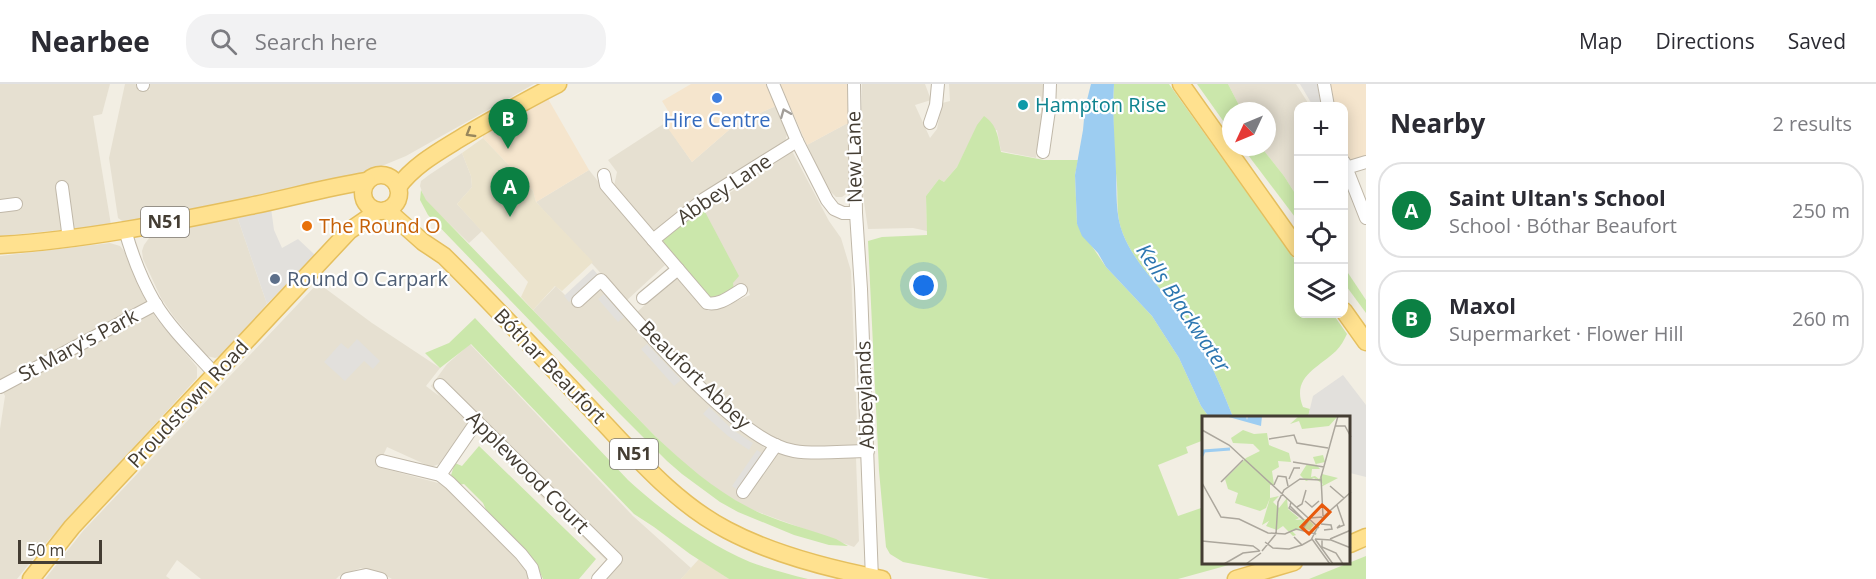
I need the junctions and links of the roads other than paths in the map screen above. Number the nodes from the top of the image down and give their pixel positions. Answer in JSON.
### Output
{"nodes":[{"id":1,"x":558,"y":84,"type":"edge"},
{"id":2,"x":773,"y":84,"type":"edge"},
{"id":3,"x":854,"y":84,"type":"edge"},
{"id":4,"x":938,"y":84,"type":"edge"},
{"id":5,"x":1050,"y":84,"type":"edge"},
{"id":6,"x":1181,"y":84,"type":"edge"},
{"id":7,"x":1324,"y":84,"type":"edge"},
{"id":8,"x":1327,"y":102,"type":"edge"},
{"id":9,"x":930,"y":123,"type":"dead end"},
{"id":10,"x":797,"y":141,"type":"junction"},
{"id":11,"x":1043,"y":152,"type":"dead end"},
{"id":12,"x":1366,"y":162,"type":"edge"},
{"id":13,"x":1348,"y":165,"type":"edge"},
{"id":14,"x":1348,"y":173,"type":"edge"},
{"id":15,"x":604,"y":175,"type":"dead end"},
{"id":16,"x":62,"y":187,"type":"dead end"},
{"id":17,"x":398,"y":191,"type":"junction"},
{"id":18,"x":372,"y":200,"type":"junction"},
{"id":19,"x":15,"y":204,"type":"dead end"},
{"id":20,"x":0,"y":206,"type":"edge"},
{"id":21,"x":855,"y":213,"type":"junction"},
{"id":22,"x":1366,"y":218,"type":"edge"},
{"id":23,"x":125,"y":230,"type":"junction"},
{"id":24,"x":69,"y":239,"type":"junction"},
{"id":25,"x":652,"y":240,"type":"junction"},
{"id":26,"x":1294,"y":242,"type":"edge"},
{"id":27,"x":0,"y":244,"type":"edge"},
{"id":28,"x":444,"y":256,"type":"junction"},
{"id":29,"x":678,"y":269,"type":"junction"},
{"id":30,"x":741,"y":290,"type":"dead end"},
{"id":31,"x":643,"y":298,"type":"dead end"},
{"id":32,"x":578,"y":301,"type":"dead end"},
{"id":33,"x":156,"y":304,"type":"junction"},
{"id":34,"x":1348,"y":317,"type":"edge"},
{"id":35,"x":1366,"y":342,"type":"edge"},
{"id":36,"x":215,"y":374,"type":"junction"},
{"id":37,"x":440,"y":385,"type":"dead end"},
{"id":38,"x":0,"y":387,"type":"edge"},
{"id":39,"x":477,"y":422,"type":"junction"},
{"id":40,"x":776,"y":445,"type":"junction"},
{"id":41,"x":868,"y":451,"type":"junction"},
{"id":42,"x":382,"y":460,"type":"dead end"},
{"id":43,"x":440,"y":475,"type":"junction"},
{"id":44,"x":743,"y":492,"type":"dead end"},
{"id":45,"x":1366,"y":537,"type":"edge"},
{"id":46,"x":1351,"y":544,"type":"edge"},
{"id":47,"x":1287,"y":564,"type":"edge"},
{"id":48,"x":875,"y":578,"type":"edge"},
{"id":49,"x":31,"y":579,"type":"edge"},
{"id":50,"x":347,"y":579,"type":"edge"},
{"id":51,"x":381,"y":579,"type":"edge"},
{"id":52,"x":535,"y":579,"type":"edge"},
{"id":53,"x":598,"y":579,"type":"edge"},
{"id":54,"x":1236,"y":579,"type":"edge"}],
"edges":[{"from":1,"to":17,"type":"main road","name":"Proudstown Road","one_way":true},
{"from":10,"to":2,"type":"street","name":"New Lane","one_way":true},
{"from":3,"to":21,"type":"street","name":"New Lane"},
{"from":4,"to":9,"type":"street"},
{"from":5,"to":11,"type":"street"},
{"from":6,"to":26,"type":"main road"},
{"from":7,"to":8,"type":"street"},
{"from":10,"to":21,"type":"street","name":"New Lane"},
{"from":10,"to":25,"type":"street","name":"Abbey Lane"},
{"from":12,"to":13,"type":"street"},
{"from":14,"to":22,"type":"street"},
{"from":15,"to":25,"type":"street"},
{"from":16,"to":24,"type":"street"},
{"from":17,"to":18,"type":"main road","name":"Proudstown Road"},
{"from":17,"to":18,"type":"main road","number":"N51"},
{"from":17,"to":28,"type":"main road","name":"Bóthar Beaufort","number":"N51"},
{"from":18,"to":23,"type":"main road","number":"N51"},
{"from":18,"to":28,"type":"main road","name":"Bóthar Beaufort","number":"N51"},
{"from":18,"to":36,"type":"main road","name":"Proudstown Road"},
{"from":19,"to":20,"type":"street"},
{"from":21,"to":41,"type":"street","name":"Abbeylands"},
{"from":23,"to":24,"type":"main road","number":"N51"},
{"from":23,"to":33,"type":"street"},
{"from":24,"to":27,"type":"main road","number":"N51"},
{"from":25,"to":29,"type":"street"},
{"from":28,"to":48,"type":"main road","name":"Bóthar Beaufort","number":"N51"},
{"from":29,"to":30,"type":"street"},
{"from":29,"to":31,"type":"street"},
{"from":32,"to":40,"type":"street","name":"Beaufort Abbey"},
{"from":33,"to":36,"type":"street"},
{"from":33,"to":38,"type":"street","name":"St Mary's Park"},
{"from":34,"to":35,"type":"main road"},
{"from":36,"to":49,"type":"main road","name":"Proudstown Road"},
{"from":37,"to":39,"type":"street","name":"Applewood Court"},
{"from":39,"to":43,"type":"street"},
{"from":39,"to":53,"type":"street","name":"Applewood Court"},
{"from":40,"to":41,"type":"street","name":"Beaufort Abbey"},
{"from":40,"to":44,"type":"street"},
{"from":41,"to":48,"type":"street","name":"Abbeylands"},
{"from":42,"to":43,"type":"street"},
{"from":43,"to":52,"type":"street"},
{"from":45,"to":46,"type":"main road"},
{"from":47,"to":54,"type":"main road"},
{"from":50,"to":51,"type":"street"}]}
